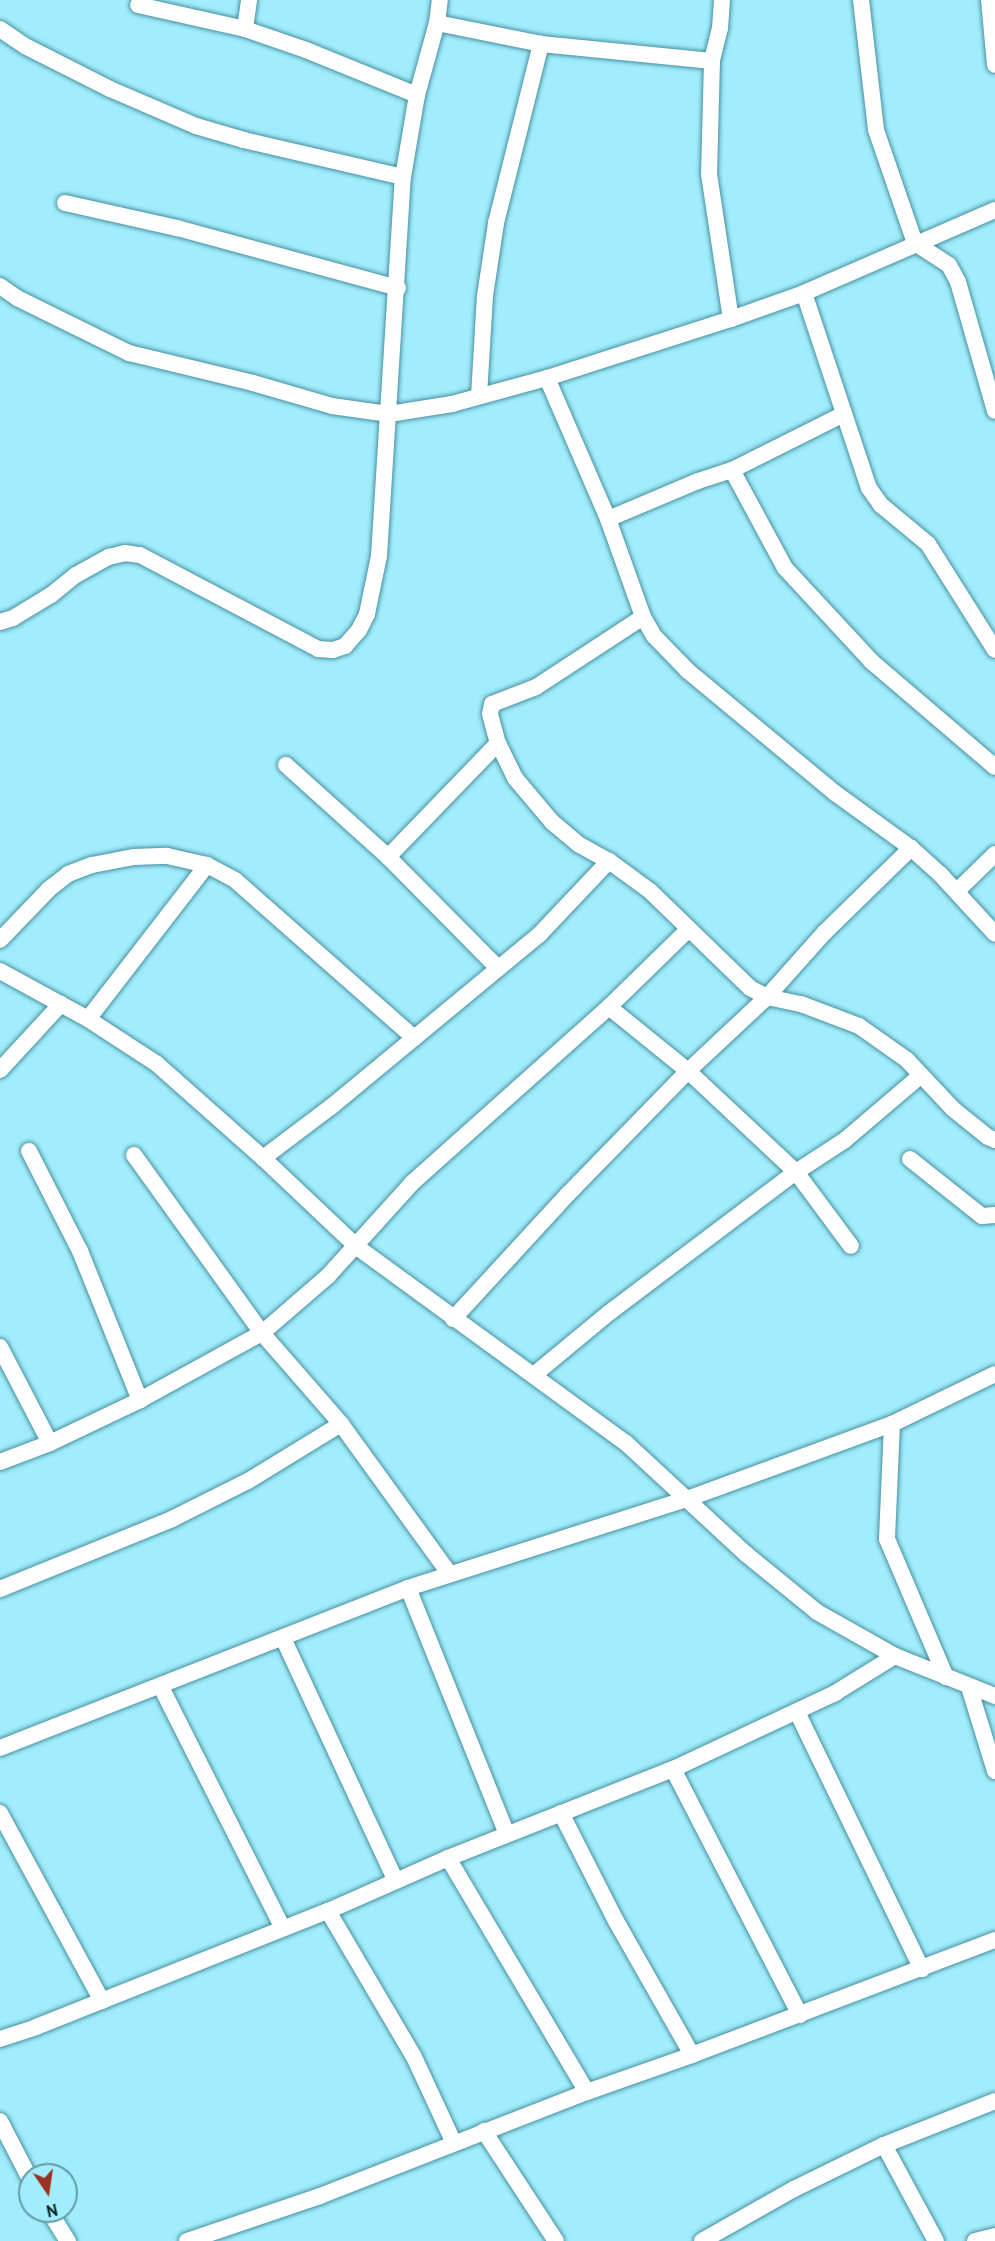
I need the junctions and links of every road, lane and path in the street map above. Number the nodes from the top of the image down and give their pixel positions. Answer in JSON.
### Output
{"nodes":[{"id":1,"x":249,"y":0,"type":"edge"},
{"id":2,"x":440,"y":0,"type":"edge"},
{"id":3,"x":722,"y":0,"type":"edge"},
{"id":4,"x":861,"y":0,"type":"edge"},
{"id":5,"x":989,"y":0,"type":"edge"},
{"id":6,"x":138,"y":5,"type":"dead end"},
{"id":7,"x":437,"y":23,"type":"junction"},
{"id":8,"x":0,"y":29,"type":"edge"},
{"id":9,"x":245,"y":29,"type":"junction"},
{"id":10,"x":541,"y":44,"type":"junction"},
{"id":11,"x":712,"y":61,"type":"junction"},
{"id":12,"x":995,"y":65,"type":"edge"},
{"id":13,"x":417,"y":95,"type":"junction"},
{"id":14,"x":403,"y":177,"type":"junction"},
{"id":15,"x":65,"y":203,"type":"dead end"},
{"id":16,"x":995,"y":210,"type":"edge"},
{"id":17,"x":915,"y":243,"type":"junction"},
{"id":18,"x":0,"y":286,"type":"edge"},
{"id":19,"x":398,"y":288,"type":"junction"},
{"id":20,"x":804,"y":293,"type":"junction"},
{"id":21,"x":731,"y":319,"type":"junction"},
{"id":22,"x":547,"y":378,"type":"junction"},
{"id":23,"x":479,"y":396,"type":"junction"},
{"id":24,"x":995,"y":411,"type":"edge"},
{"id":25,"x":389,"y":414,"type":"junction"},
{"id":26,"x":842,"y":415,"type":"junction"},
{"id":27,"x":732,"y":470,"type":"junction"},
{"id":28,"x":608,"y":519,"type":"junction"},
{"id":29,"x":642,"y":617,"type":"junction"},
{"id":30,"x":0,"y":622,"type":"edge"},
{"id":31,"x":995,"y":650,"type":"edge"},
{"id":32,"x":498,"y":743,"type":"junction"},
{"id":33,"x":286,"y":765,"type":"dead end"},
{"id":34,"x":995,"y":767,"type":"edge"},
{"id":35,"x":910,"y":848,"type":"junction"},
{"id":36,"x":995,"y":854,"type":"edge"},
{"id":37,"x":388,"y":857,"type":"junction"},
{"id":38,"x":609,"y":861,"type":"junction"},
{"id":39,"x":207,"y":865,"type":"junction"},
{"id":40,"x":957,"y":891,"type":"junction"},
{"id":41,"x":688,"y":930,"type":"junction"},
{"id":42,"x":995,"y":934,"type":"edge"},
{"id":43,"x":0,"y":940,"type":"edge"},
{"id":44,"x":498,"y":968,"type":"junction"},
{"id":45,"x":0,"y":971,"type":"edge"},
{"id":46,"x":767,"y":997,"type":"junction"},
{"id":47,"x":61,"y":1004,"type":"junction"},
{"id":48,"x":609,"y":1007,"type":"junction"},
{"id":49,"x":88,"y":1019,"type":"junction"},
{"id":50,"x":414,"y":1038,"type":"junction"},
{"id":51,"x":0,"y":1070,"type":"edge"},
{"id":52,"x":688,"y":1071,"type":"junction"},
{"id":53,"x":921,"y":1075,"type":"junction"},
{"id":54,"x":995,"y":1140,"type":"edge"},
{"id":55,"x":29,"y":1151,"type":"dead end"},
{"id":56,"x":134,"y":1155,"type":"dead end"},
{"id":57,"x":264,"y":1158,"type":"junction"},
{"id":58,"x":910,"y":1160,"type":"dead end"},
{"id":59,"x":796,"y":1172,"type":"junction"},
{"id":60,"x":995,"y":1215,"type":"edge"},
{"id":61,"x":357,"y":1246,"type":"junction"},
{"id":62,"x":851,"y":1246,"type":"dead end"},
{"id":63,"x":453,"y":1319,"type":"junction"},
{"id":64,"x":262,"y":1333,"type":"junction"},
{"id":65,"x":0,"y":1347,"type":"edge"},
{"id":66,"x":535,"y":1374,"type":"junction"},
{"id":67,"x":995,"y":1374,"type":"edge"},
{"id":68,"x":140,"y":1400,"type":"junction"},
{"id":69,"x":341,"y":1424,"type":"junction"},
{"id":70,"x":892,"y":1424,"type":"junction"},
{"id":71,"x":50,"y":1443,"type":"junction"},
{"id":72,"x":0,"y":1462,"type":"edge"},
{"id":73,"x":687,"y":1499,"type":"junction"},
{"id":74,"x":449,"y":1573,"type":"junction"},
{"id":75,"x":408,"y":1588,"type":"junction"},
{"id":76,"x":0,"y":1589,"type":"edge"},
{"id":77,"x":283,"y":1638,"type":"junction"},
{"id":78,"x":895,"y":1656,"type":"junction"},
{"id":79,"x":946,"y":1677,"type":"junction"},
{"id":80,"x":161,"y":1687,"type":"junction"},
{"id":81,"x":969,"y":1687,"type":"junction"},
{"id":82,"x":995,"y":1696,"type":"edge"},
{"id":83,"x":797,"y":1712,"type":"junction"},
{"id":84,"x":0,"y":1748,"type":"edge"},
{"id":85,"x":673,"y":1769,"type":"junction"},
{"id":86,"x":995,"y":1771,"type":"edge"},
{"id":87,"x":0,"y":1813,"type":"edge"},
{"id":88,"x":561,"y":1813,"type":"junction"},
{"id":89,"x":507,"y":1834,"type":"junction"},
{"id":90,"x":448,"y":1858,"type":"junction"},
{"id":91,"x":396,"y":1881,"type":"junction"},
{"id":92,"x":328,"y":1911,"type":"junction"},
{"id":93,"x":282,"y":1927,"type":"junction"},
{"id":94,"x":995,"y":1940,"type":"edge"},
{"id":95,"x":922,"y":1969,"type":"junction"},
{"id":96,"x":102,"y":2001,"type":"junction"},
{"id":97,"x":800,"y":2015,"type":"junction"},
{"id":98,"x":0,"y":2039,"type":"edge"},
{"id":99,"x":692,"y":2055,"type":"junction"},
{"id":100,"x":587,"y":2092,"type":"junction"},
{"id":101,"x":995,"y":2101,"type":"edge"},
{"id":102,"x":0,"y":2121,"type":"edge"},
{"id":103,"x":484,"y":2131,"type":"junction"},
{"id":104,"x":454,"y":2143,"type":"junction"},
{"id":105,"x":884,"y":2145,"type":"junction"},
{"id":106,"x":22,"y":2163,"type":"edge"},
{"id":107,"x":57,"y":2223,"type":"edge"},
{"id":108,"x":995,"y":2236,"type":"edge"},
{"id":109,"x":68,"y":2241,"type":"edge"},
{"id":110,"x":187,"y":2241,"type":"edge"},
{"id":111,"x":556,"y":2241,"type":"edge"},
{"id":112,"x":702,"y":2241,"type":"edge"},
{"id":113,"x":936,"y":2241,"type":"edge"},
{"id":114,"x":975,"y":2241,"type":"edge"}],
"edges":[{"from":1,"to":9,"type":"street"},
{"from":2,"to":7,"type":"street"},
{"from":3,"to":11,"type":"street"},
{"from":4,"to":17,"type":"street"},
{"from":5,"to":12,"type":"street"},
{"from":6,"to":9,"type":"street"},
{"from":7,"to":10,"type":"street"},
{"from":7,"to":13,"type":"street"},
{"from":8,"to":14,"type":"street"},
{"from":9,"to":13,"type":"street"},
{"from":10,"to":11,"type":"street"},
{"from":10,"to":23,"type":"street"},
{"from":11,"to":21,"type":"street"},
{"from":13,"to":14,"type":"street"},
{"from":14,"to":19,"type":"street"},
{"from":15,"to":19,"type":"street"},
{"from":16,"to":17,"type":"street"},
{"from":17,"to":20,"type":"street"},
{"from":17,"to":24,"type":"street"},
{"from":18,"to":25,"type":"street"},
{"from":19,"to":25,"type":"street"},
{"from":20,"to":21,"type":"street"},
{"from":20,"to":26,"type":"street"},
{"from":21,"to":22,"type":"street"},
{"from":22,"to":23,"type":"street"},
{"from":22,"to":28,"type":"street"},
{"from":23,"to":25,"type":"street"},
{"from":25,"to":30,"type":"street"},
{"from":26,"to":27,"type":"street"},
{"from":26,"to":31,"type":"street"},
{"from":27,"to":28,"type":"street"},
{"from":27,"to":34,"type":"street"},
{"from":28,"to":29,"type":"street"},
{"from":29,"to":32,"type":"street"},
{"from":29,"to":35,"type":"street"},
{"from":32,"to":37,"type":"street"},
{"from":32,"to":38,"type":"street"},
{"from":33,"to":37,"type":"street"},
{"from":35,"to":40,"type":"street"},
{"from":35,"to":46,"type":"street"},
{"from":36,"to":40,"type":"street"},
{"from":37,"to":44,"type":"street"},
{"from":38,"to":41,"type":"street"},
{"from":38,"to":44,"type":"street"},
{"from":39,"to":43,"type":"street"},
{"from":39,"to":49,"type":"street"},
{"from":39,"to":50,"type":"street"},
{"from":40,"to":42,"type":"street"},
{"from":41,"to":46,"type":"street"},
{"from":41,"to":48,"type":"street"},
{"from":44,"to":50,"type":"street"},
{"from":45,"to":47,"type":"street"},
{"from":46,"to":52,"type":"street"},
{"from":46,"to":53,"type":"street"},
{"from":47,"to":49,"type":"street"},
{"from":47,"to":51,"type":"street"},
{"from":48,"to":52,"type":"street"},
{"from":48,"to":61,"type":"street"},
{"from":49,"to":57,"type":"street"},
{"from":50,"to":57,"type":"street"},
{"from":52,"to":59,"type":"street"},
{"from":52,"to":63,"type":"street"},
{"from":53,"to":54,"type":"street"},
{"from":53,"to":59,"type":"street"},
{"from":55,"to":68,"type":"street"},
{"from":56,"to":64,"type":"street"},
{"from":57,"to":61,"type":"street"},
{"from":58,"to":60,"type":"street"},
{"from":59,"to":62,"type":"street"},
{"from":59,"to":66,"type":"street"},
{"from":61,"to":63,"type":"street"},
{"from":61,"to":64,"type":"street"},
{"from":63,"to":66,"type":"street"},
{"from":64,"to":68,"type":"street"},
{"from":64,"to":69,"type":"street"},
{"from":65,"to":71,"type":"street"},
{"from":66,"to":73,"type":"street"},
{"from":67,"to":70,"type":"street"},
{"from":68,"to":71,"type":"street"},
{"from":69,"to":74,"type":"street"},
{"from":69,"to":76,"type":"street"},
{"from":70,"to":73,"type":"street"},
{"from":70,"to":79,"type":"street"},
{"from":71,"to":72,"type":"street"},
{"from":73,"to":74,"type":"street"},
{"from":73,"to":78,"type":"street"},
{"from":74,"to":75,"type":"street"},
{"from":75,"to":77,"type":"street"},
{"from":75,"to":89,"type":"street"},
{"from":77,"to":80,"type":"street"},
{"from":77,"to":91,"type":"street"},
{"from":78,"to":79,"type":"street"},
{"from":78,"to":83,"type":"street"},
{"from":79,"to":81,"type":"street"},
{"from":80,"to":84,"type":"street"},
{"from":80,"to":93,"type":"street"},
{"from":81,"to":82,"type":"street"},
{"from":81,"to":86,"type":"street"},
{"from":83,"to":85,"type":"street"},
{"from":83,"to":95,"type":"street"},
{"from":85,"to":88,"type":"street"},
{"from":85,"to":97,"type":"street"},
{"from":87,"to":96,"type":"street"},
{"from":88,"to":89,"type":"street"},
{"from":88,"to":99,"type":"street"},
{"from":89,"to":90,"type":"street"},
{"from":90,"to":91,"type":"street"},
{"from":90,"to":100,"type":"street"},
{"from":91,"to":92,"type":"street"},
{"from":92,"to":93,"type":"street"},
{"from":92,"to":104,"type":"street"},
{"from":93,"to":96,"type":"street"},
{"from":94,"to":95,"type":"street"},
{"from":95,"to":97,"type":"street"},
{"from":96,"to":98,"type":"street"},
{"from":97,"to":99,"type":"street"},
{"from":99,"to":100,"type":"street"},
{"from":100,"to":103,"type":"street"},
{"from":101,"to":105,"type":"street"},
{"from":102,"to":106,"type":"street"},
{"from":103,"to":104,"type":"street"},
{"from":103,"to":111,"type":"street"},
{"from":104,"to":110,"type":"street"},
{"from":105,"to":112,"type":"street"},
{"from":105,"to":113,"type":"street"},
{"from":107,"to":109,"type":"street"},
{"from":108,"to":114,"type":"street"}]}
